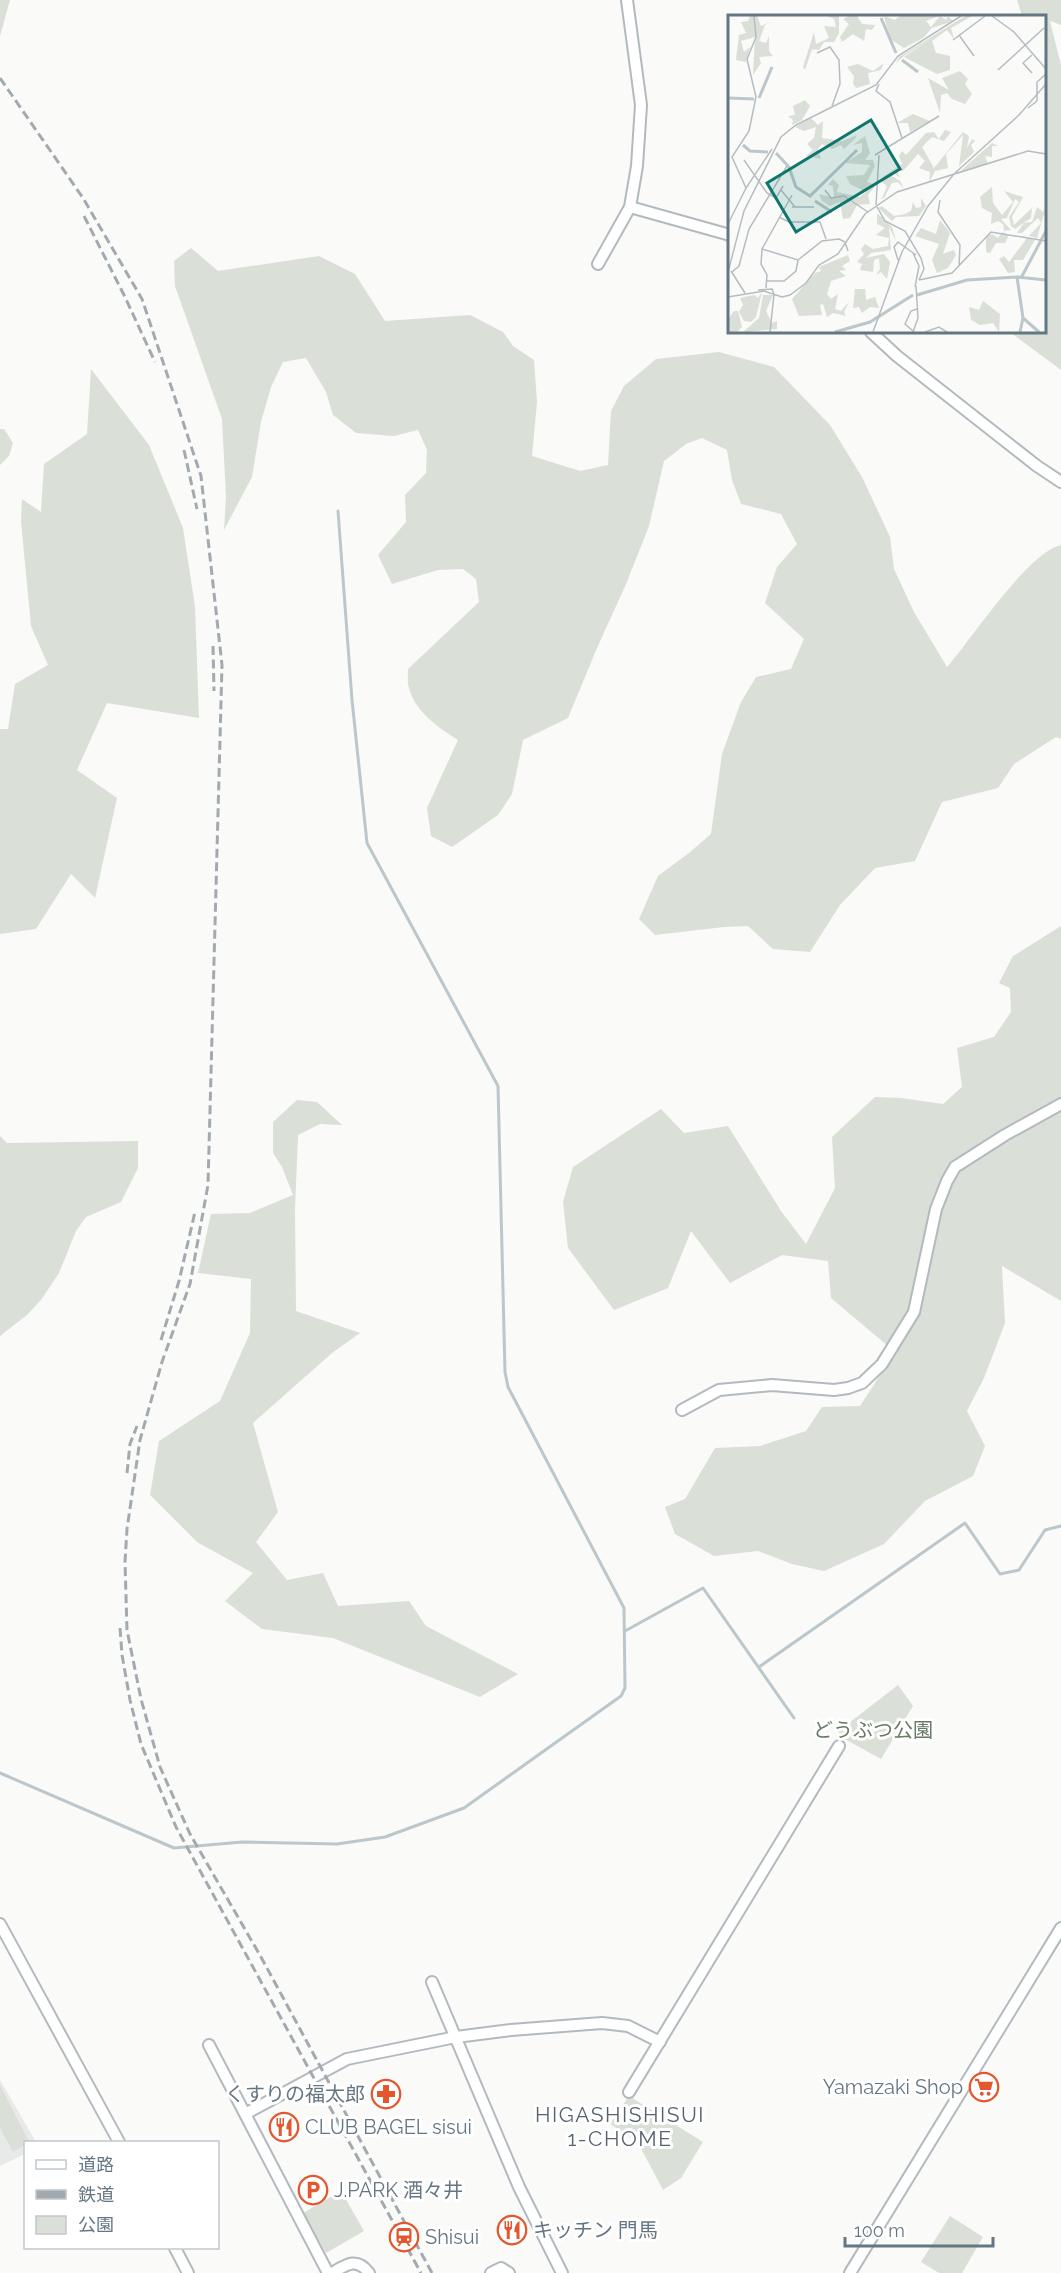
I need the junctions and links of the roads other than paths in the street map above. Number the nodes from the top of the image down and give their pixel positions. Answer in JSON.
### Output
{"nodes":[{"id":1,"x":627,"y":0,"type":"edge"},
{"id":2,"x":630,"y":207,"type":"junction"},
{"id":3,"x":728,"y":234,"type":"edge"},
{"id":4,"x":598,"y":264,"type":"dead end"},
{"id":5,"x":872,"y":333,"type":"edge"},
{"id":6,"x":1061,"y":482,"type":"edge"},
{"id":7,"x":1061,"y":1104,"type":"edge"},
{"id":8,"x":682,"y":1410,"type":"dead end"},
{"id":9,"x":839,"y":1746,"type":"dead end"},
{"id":10,"x":0,"y":1924,"type":"edge"},
{"id":11,"x":1061,"y":1928,"type":"edge"},
{"id":12,"x":432,"y":1982,"type":"dead end"},
{"id":13,"x":456,"y":2037,"type":"junction"},
{"id":14,"x":660,"y":2042,"type":"junction"},
{"id":15,"x":209,"y":2045,"type":"dead end"},
{"id":16,"x":629,"y":2092,"type":"dead end"},
{"id":17,"x":245,"y":2114,"type":"junction"},
{"id":18,"x":118,"y":2141,"type":"edge"},
{"id":19,"x":176,"y":2249,"type":"edge"},
{"id":20,"x":188,"y":2273,"type":"edge"},
{"id":21,"x":330,"y":2273,"type":"edge"},
{"id":22,"x":369,"y":2273,"type":"edge"},
{"id":23,"x":491,"y":2273,"type":"edge"},
{"id":24,"x":509,"y":2273,"type":"edge"},
{"id":25,"x":562,"y":2273,"type":"edge"},
{"id":26,"x":850,"y":2273,"type":"edge"}],
"edges":[{"from":1,"to":2,"type":"street"},
{"from":2,"to":3,"type":"street"},
{"from":2,"to":4,"type":"street"},
{"from":5,"to":6,"type":"street"},
{"from":7,"to":8,"type":"street"},
{"from":9,"to":14,"type":"street"},
{"from":10,"to":18,"type":"street"},
{"from":11,"to":26,"type":"street"},
{"from":12,"to":13,"type":"street"},
{"from":13,"to":14,"type":"street"},
{"from":13,"to":17,"type":"street"},
{"from":13,"to":25,"type":"street"},
{"from":14,"to":16,"type":"street"},
{"from":15,"to":17,"type":"street"},
{"from":17,"to":21,"type":"street"},
{"from":19,"to":20,"type":"street"},
{"from":21,"to":22,"type":"street"},
{"from":23,"to":24,"type":"street"}]}
